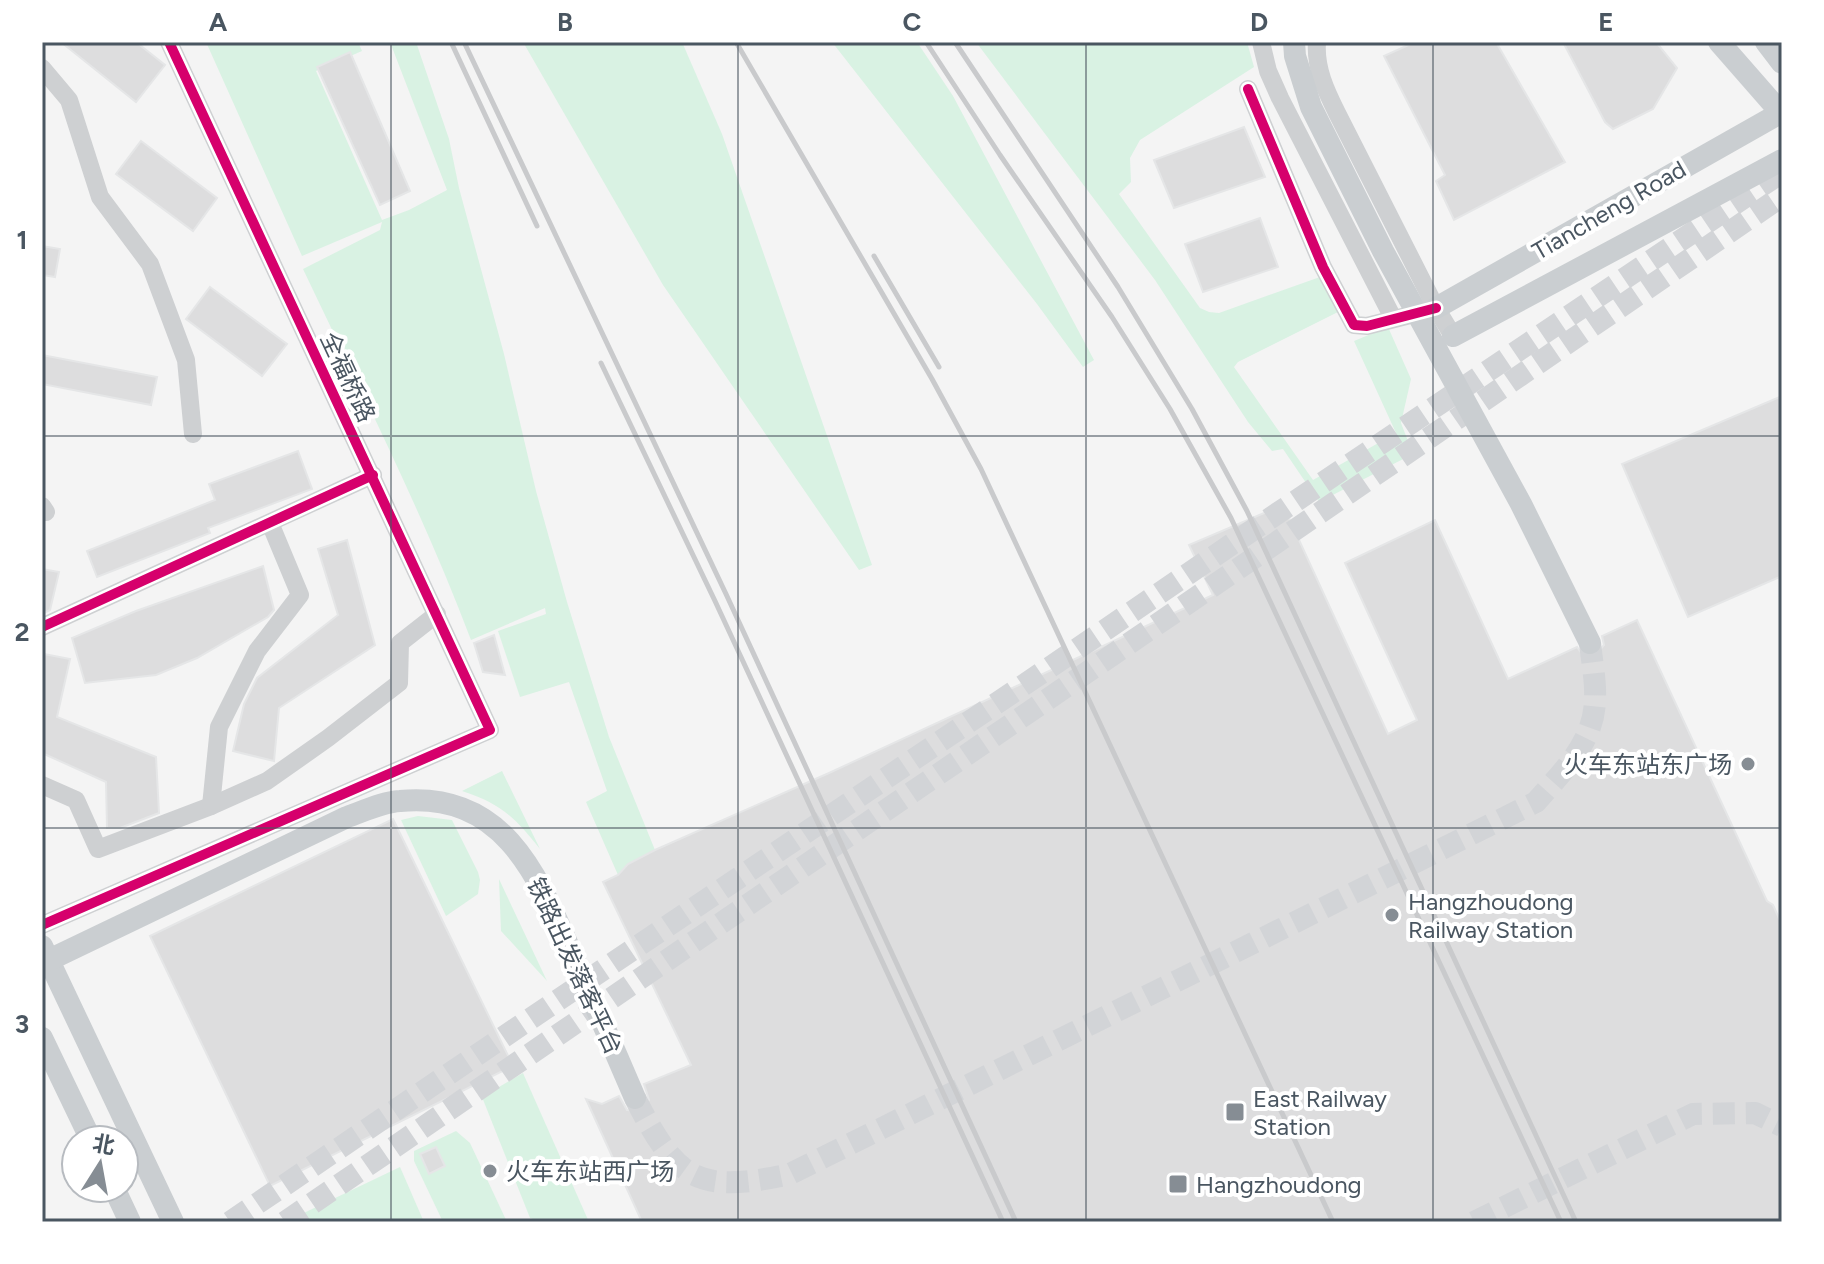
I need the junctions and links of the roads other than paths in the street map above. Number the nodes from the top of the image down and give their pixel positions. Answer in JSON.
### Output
{"nodes":[{"id":1,"x":169,"y":42,"type":"edge"},
{"id":2,"x":1261,"y":42,"type":"edge"},
{"id":3,"x":1294,"y":42,"type":"edge"},
{"id":4,"x":1317,"y":42,"type":"edge"},
{"id":5,"x":1719,"y":42,"type":"edge"},
{"id":6,"x":1766,"y":42,"type":"edge"},
{"id":7,"x":1782,"y":63,"type":"edge"},
{"id":8,"x":42,"y":68,"type":"edge"},
{"id":9,"x":1248,"y":89,"type":"dead end"},
{"id":10,"x":1782,"y":113,"type":"edge"},
{"id":11,"x":1782,"y":160,"type":"edge"},
{"id":12,"x":1436,"y":308,"type":"junction"},
{"id":13,"x":1393,"y":318,"type":"junction"},
{"id":14,"x":1453,"y":336,"type":"joint"},
{"id":15,"x":193,"y":434,"type":"dead end"},
{"id":16,"x":373,"y":475,"type":"junction"},
{"id":17,"x":270,"y":523,"type":"junction"},
{"id":18,"x":437,"y":614,"type":"junction"},
{"id":19,"x":42,"y":627,"type":"edge"},
{"id":20,"x":1590,"y":643,"type":"tunnel mouth"},
{"id":21,"x":42,"y":785,"type":"edge"},
{"id":22,"x":211,"y":806,"type":"junction"},
{"id":23,"x":42,"y":925,"type":"edge"},
{"id":24,"x":45,"y":953,"type":"edge"},
{"id":25,"x":42,"y":1038,"type":"edge"},
{"id":26,"x":635,"y":1098,"type":"tunnel mouth"},
{"id":27,"x":83,"y":1124,"type":"edge"},
{"id":28,"x":173,"y":1222,"type":"edge"}],
"edges":[{"from":1,"to":16,"type":"street","name":"全福桥路"},
{"from":2,"to":13,"type":"street"},
{"from":3,"to":20,"type":"main road"},
{"from":4,"to":12,"type":"street"},
{"from":5,"to":10,"type":"main road"},
{"from":6,"to":7,"type":"main road"},
{"from":8,"to":15,"type":"street"},
{"from":9,"to":13,"type":"street"},
{"from":10,"to":12,"type":"main road","name":"Tiancheng Road"},
{"from":11,"to":14,"type":"main road","name":"Tiancheng Road"},
{"from":12,"to":13,"type":"street"},
{"from":12,"to":14,"type":"street"},
{"from":16,"to":17,"type":"street"},
{"from":16,"to":18,"type":"street","name":"全福桥路"},
{"from":17,"to":19,"type":"street"},
{"from":17,"to":22,"type":"street"},
{"from":18,"to":22,"type":"street"},
{"from":18,"to":23,"type":"street","name":"全福桥路"},
{"from":21,"to":22,"type":"street"},
{"from":24,"to":26,"type":"main road","name":"铁路出发落客平台"},
{"from":24,"to":28,"type":"main road"},
{"from":25,"to":27,"type":"main road"}]}
